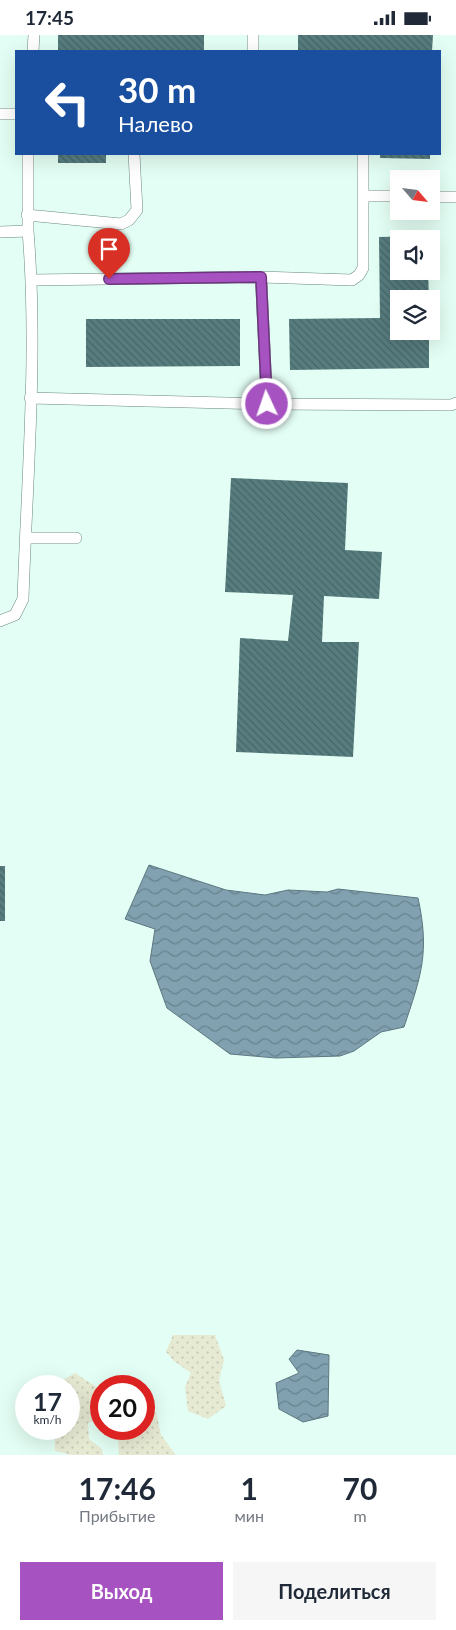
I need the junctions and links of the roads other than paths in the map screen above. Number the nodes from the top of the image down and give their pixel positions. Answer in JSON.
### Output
{"nodes":[{"id":1,"x":34,"y":35,"type":"edge"},
{"id":2,"x":252,"y":35,"type":"edge"},
{"id":3,"x":33,"y":50,"type":"edge"},
{"id":4,"x":253,"y":50,"type":"edge"},
{"id":5,"x":0,"y":114,"type":"edge"},
{"id":6,"x":15,"y":114,"type":"edge"},
{"id":7,"x":28,"y":155,"type":"edge"},
{"id":8,"x":134,"y":155,"type":"edge"},
{"id":9,"x":363,"y":155,"type":"edge"},
{"id":10,"x":363,"y":196,"type":"junction"},
{"id":11,"x":390,"y":196,"type":"edge"},
{"id":12,"x":440,"y":197,"type":"edge"},
{"id":13,"x":456,"y":197,"type":"edge"},
{"id":14,"x":27,"y":215,"type":"junction"},
{"id":15,"x":28,"y":231,"type":"junction"},
{"id":16,"x":0,"y":232,"type":"edge"},
{"id":17,"x":261,"y":277,"type":"junction"},
{"id":18,"x":32,"y":280,"type":"junction"},
{"id":19,"x":30,"y":398,"type":"junction"},
{"id":20,"x":456,"y":403,"type":"edge"},
{"id":21,"x":267,"y":404,"type":"junction"},
{"id":22,"x":25,"y":538,"type":"junction"},
{"id":23,"x":76,"y":539,"type":"dead end"},
{"id":24,"x":0,"y":621,"type":"edge"}],
"edges":[{"from":1,"to":3,"type":"lane"},
{"from":2,"to":4,"type":"lane"},
{"from":5,"to":6,"type":"lane"},
{"from":7,"to":14,"type":"lane"},
{"from":8,"to":14,"type":"lane"},
{"from":9,"to":10,"type":"lane"},
{"from":10,"to":11,"type":"lane"},
{"from":10,"to":17,"type":"lane"},
{"from":12,"to":13,"type":"lane"},
{"from":14,"to":15,"type":"lane"},
{"from":15,"to":16,"type":"lane"},
{"from":15,"to":18,"type":"lane"},
{"from":17,"to":18,"type":"lane"},
{"from":17,"to":21,"type":"lane"},
{"from":18,"to":19,"type":"lane"},
{"from":19,"to":21,"type":"lane"},
{"from":19,"to":22,"type":"lane"},
{"from":20,"to":21,"type":"lane"},
{"from":22,"to":23,"type":"lane"},
{"from":22,"to":24,"type":"lane"}]}
